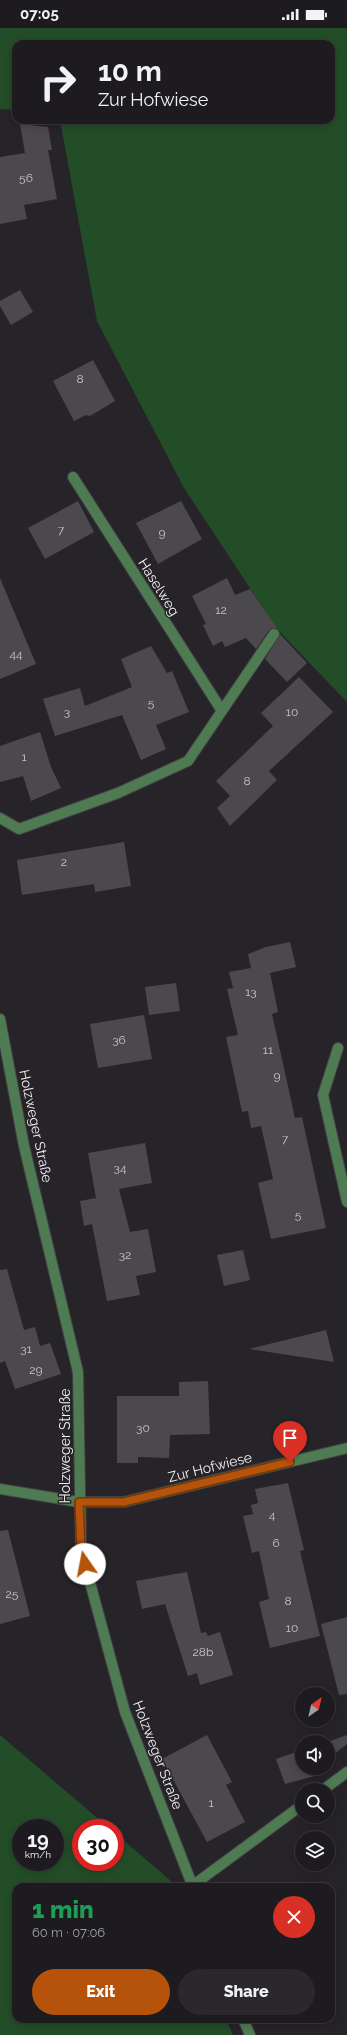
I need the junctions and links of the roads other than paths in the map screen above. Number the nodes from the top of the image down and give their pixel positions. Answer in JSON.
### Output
{"nodes":[{"id":1,"x":73,"y":477,"type":"dead end"},
{"id":2,"x":274,"y":634,"type":"dead end"},
{"id":3,"x":222,"y":711,"type":"junction"},
{"id":4,"x":0,"y":818,"type":"edge"},
{"id":5,"x":0,"y":1019,"type":"edge"},
{"id":6,"x":338,"y":1048,"type":"dead end"},
{"id":7,"x":347,"y":1202,"type":"edge"},
{"id":8,"x":347,"y":1448,"type":"edge"},
{"id":9,"x":0,"y":1489,"type":"edge"},
{"id":10,"x":79,"y":1502,"type":"junction"},
{"id":11,"x":347,"y":1772,"type":"edge"},
{"id":12,"x":332,"y":1783,"type":"edge"},
{"id":13,"x":295,"y":1810,"type":"edge"},
{"id":14,"x":191,"y":1883,"type":"edge"},
{"id":15,"x":196,"y":1883,"type":"edge"},
{"id":16,"x":245,"y":2023,"type":"edge"},
{"id":17,"x":250,"y":2035,"type":"edge"}],
"edges":[{"from":1,"to":3,"type":"street","name":"Haselweg"},
{"from":2,"to":3,"type":"street"},
{"from":3,"to":4,"type":"street"},
{"from":5,"to":10,"type":"street","name":"Holzweger Straße"},
{"from":6,"to":7,"type":"street"},
{"from":8,"to":10,"type":"street","name":"Zur Hofwiese"},
{"from":9,"to":10,"type":"street","name":"Zur Hofwiese"},
{"from":10,"to":14,"type":"street","name":"Holzweger Straße"},
{"from":11,"to":12,"type":"street"},
{"from":13,"to":15,"type":"street"},
{"from":16,"to":17,"type":"street"}]}
